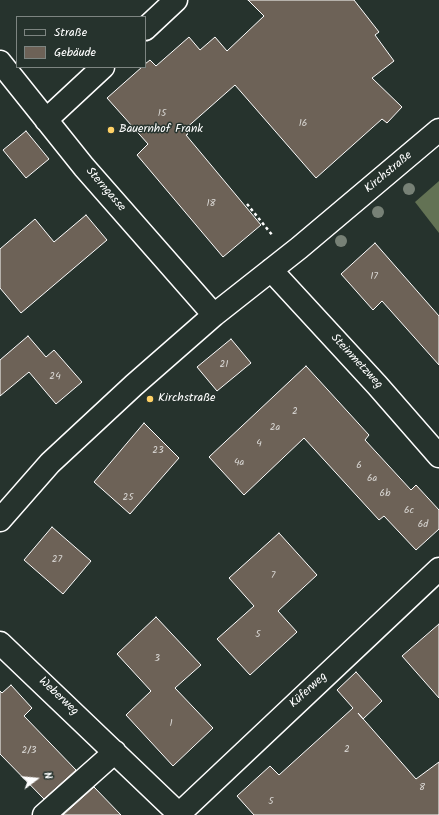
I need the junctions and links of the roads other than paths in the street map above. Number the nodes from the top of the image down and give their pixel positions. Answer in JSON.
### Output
{"nodes":[{"id":1,"x":176,"y":0,"type":"edge"},
{"id":2,"x":146,"y":28,"type":"edge"},
{"id":3,"x":0,"y":62,"type":"edge"},
{"id":4,"x":102,"y":68,"type":"edge"},
{"id":5,"x":46,"y":120,"type":"junction"},
{"id":6,"x":439,"y":130,"type":"edge"},
{"id":7,"x":271,"y":270,"type":"junction"},
{"id":8,"x":214,"y":315,"type":"junction"},
{"id":9,"x":439,"y":456,"type":"edge"},
{"id":10,"x":0,"y":520,"type":"edge"},
{"id":11,"x":439,"y":569,"type":"edge"},
{"id":12,"x":0,"y":643,"type":"edge"},
{"id":13,"x":115,"y":752,"type":"junction"},
{"id":14,"x":180,"y":814,"type":"edge"},
{"id":15,"x":44,"y":815,"type":"edge"}],
"edges":[{"from":1,"to":2,"type":"street"},
{"from":3,"to":5,"type":"street","name":"Sterngasse"},
{"from":4,"to":5,"type":"street"},
{"from":5,"to":8,"type":"street","name":"Sterngasse"},
{"from":6,"to":7,"type":"street","name":"Kirchstraße"},
{"from":7,"to":8,"type":"street","name":"Kirchstraße"},
{"from":7,"to":9,"type":"street","name":"Steinmetzweg"},
{"from":8,"to":10,"type":"street","name":"Kirchstraße"},
{"from":11,"to":14,"type":"street","name":"Küferweg"},
{"from":12,"to":13,"type":"street","name":"Weberweg"},
{"from":13,"to":14,"type":"street","name":"Weberweg"},
{"from":13,"to":15,"type":"street"}]}
